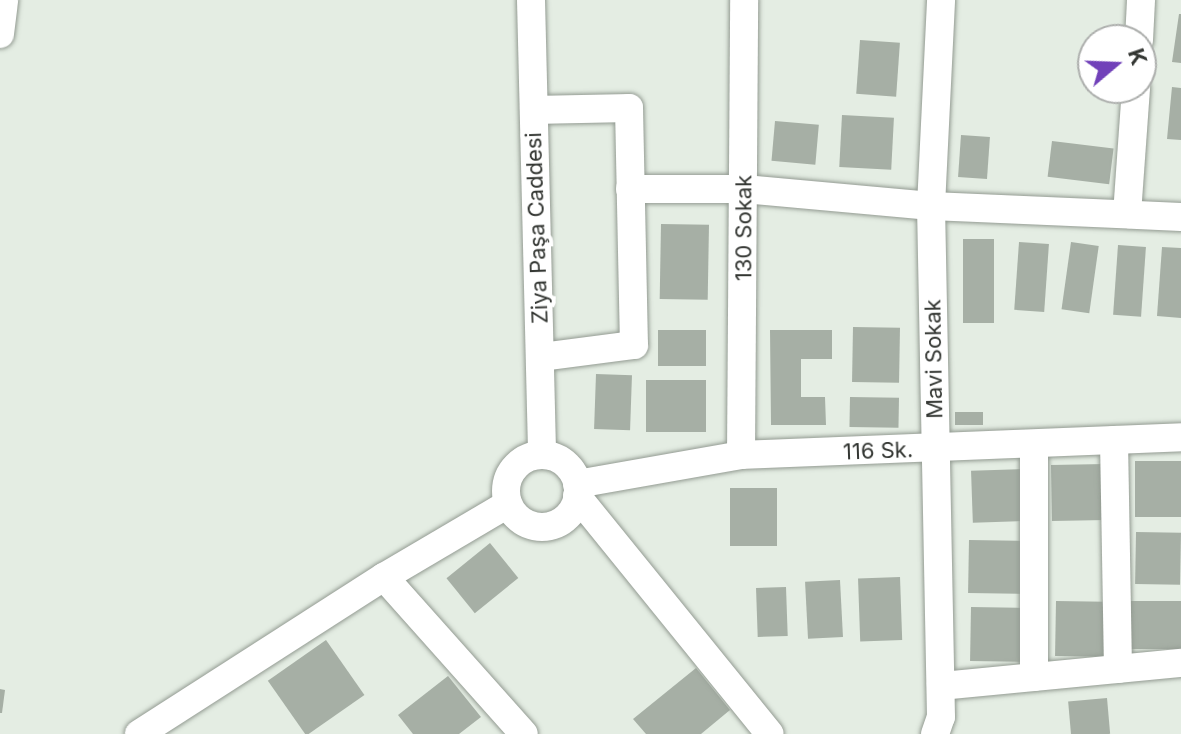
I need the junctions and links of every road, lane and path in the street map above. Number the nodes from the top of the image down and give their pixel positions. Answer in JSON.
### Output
{"nodes":[{"id":1,"x":4,"y":0,"type":"edge"},
{"id":2,"x":531,"y":0,"type":"edge"},
{"id":3,"x":744,"y":0,"type":"edge"},
{"id":4,"x":941,"y":0,"type":"edge"},
{"id":5,"x":1141,"y":0,"type":"edge"},
{"id":6,"x":1140,"y":24,"type":"edge"},
{"id":7,"x":0,"y":34,"type":"edge"},
{"id":8,"x":1135,"y":104,"type":"edge"},
{"id":9,"x":534,"y":110,"type":"junction"},
{"id":10,"x":630,"y":189,"type":"junction"},
{"id":11,"x":744,"y":189,"type":"junction"},
{"id":12,"x":931,"y":206,"type":"junction"},
{"id":13,"x":1127,"y":214,"type":"junction"},
{"id":14,"x":1181,"y":217,"type":"edge"},
{"id":15,"x":541,"y":357,"type":"junction"},
{"id":16,"x":1181,"y":437,"type":"edge"},
{"id":17,"x":1114,"y":440,"type":"junction"},
{"id":18,"x":1034,"y":444,"type":"junction"},
{"id":19,"x":935,"y":449,"type":"junction"},
{"id":20,"x":542,"y":455,"type":"junction"},
{"id":21,"x":741,"y":455,"type":"junction"},
{"id":22,"x":577,"y":490,"type":"junction"},
{"id":23,"x":508,"y":504,"type":"junction"},
{"id":24,"x":384,"y":577,"type":"junction"},
{"id":25,"x":1181,"y":663,"type":"edge"},
{"id":26,"x":1118,"y":669,"type":"junction"},
{"id":27,"x":1034,"y":677,"type":"junction"},
{"id":28,"x":941,"y":686,"type":"junction"},
{"id":29,"x":945,"y":728,"type":"edge"},
{"id":30,"x":511,"y":730,"type":"edge"},
{"id":31,"x":139,"y":734,"type":"edge"},
{"id":32,"x":770,"y":734,"type":"edge"}],
"edges":[{"from":1,"to":7,"type":"street"},
{"from":2,"to":9,"type":"street","name":"Ziya Paşa Caddesi"},
{"from":3,"to":11,"type":"street","name":"130 Sokak"},
{"from":4,"to":12,"type":"street","name":"Mavi Sokak"},
{"from":5,"to":6,"type":"street"},
{"from":8,"to":13,"type":"street"},
{"from":9,"to":10,"type":"street"},
{"from":9,"to":15,"type":"street","name":"Ziya Paşa Caddesi"},
{"from":10,"to":11,"type":"street"},
{"from":10,"to":15,"type":"street"},
{"from":11,"to":12,"type":"street"},
{"from":11,"to":21,"type":"street","name":"130 Sokak"},
{"from":12,"to":13,"type":"street"},
{"from":12,"to":19,"type":"street","name":"Mavi Sokak"},
{"from":13,"to":14,"type":"street"},
{"from":15,"to":20,"type":"street","name":"Ziya Paşa Caddesi"},
{"from":16,"to":17,"type":"street","name":"116 Sk."},
{"from":17,"to":18,"type":"street","name":"116 Sk."},
{"from":17,"to":26,"type":"street"},
{"from":18,"to":19,"type":"street","name":"116 Sk."},
{"from":18,"to":27,"type":"street"},
{"from":19,"to":21,"type":"street","name":"116 Sk."},
{"from":19,"to":28,"type":"street","name":"Mavi Sokak"},
{"from":20,"to":22,"type":"street"},
{"from":20,"to":23,"type":"street"},
{"from":21,"to":22,"type":"street","name":"116 Sk."},
{"from":22,"to":23,"type":"street"},
{"from":22,"to":32,"type":"street"},
{"from":23,"to":24,"type":"street"},
{"from":24,"to":30,"type":"street"},
{"from":24,"to":31,"type":"street"},
{"from":25,"to":26,"type":"street"},
{"from":26,"to":27,"type":"street"},
{"from":27,"to":28,"type":"street"},
{"from":28,"to":29,"type":"street","name":"Mavi Sokak"}]}
